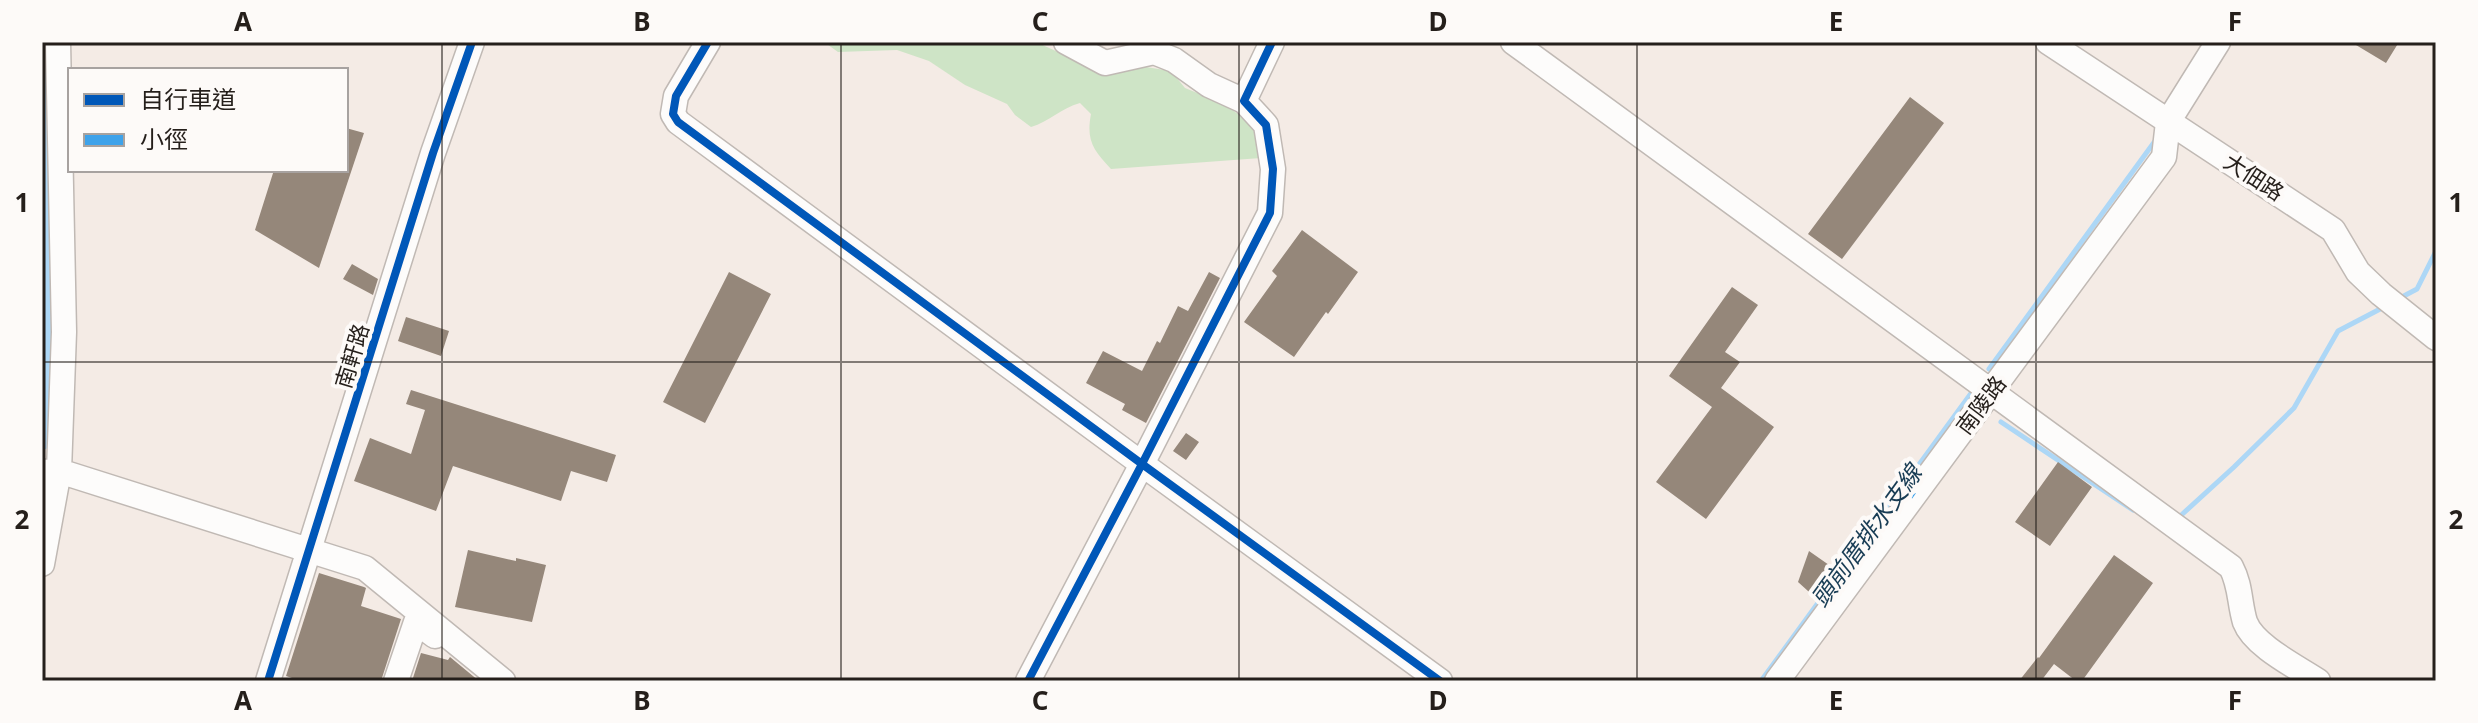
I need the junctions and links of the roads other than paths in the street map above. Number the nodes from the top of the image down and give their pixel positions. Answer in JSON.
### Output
{"nodes":[{"id":1,"x":58,"y":42,"type":"edge"},
{"id":2,"x":472,"y":42,"type":"edge"},
{"id":3,"x":708,"y":42,"type":"edge"},
{"id":4,"x":1066,"y":42,"type":"edge"},
{"id":5,"x":1272,"y":42,"type":"edge"},
{"id":6,"x":1513,"y":42,"type":"edge"},
{"id":7,"x":2048,"y":42,"type":"edge"},
{"id":8,"x":2218,"y":42,"type":"edge"},
{"id":9,"x":1244,"y":101,"type":"junction"},
{"id":10,"x":2168,"y":122,"type":"junction"},
{"id":11,"x":2436,"y":338,"type":"edge"},
{"id":12,"x":1991,"y":392,"type":"junction"},
{"id":13,"x":1142,"y":464,"type":"junction"},
{"id":14,"x":51,"y":471,"type":"edge"},
{"id":15,"x":311,"y":550,"type":"junction"},
{"id":16,"x":42,"y":564,"type":"edge"},
{"id":17,"x":462,"y":655,"type":"dead end"},
{"id":18,"x":268,"y":681,"type":"edge"},
{"id":19,"x":396,"y":681,"type":"edge"},
{"id":20,"x":503,"y":681,"type":"edge"},
{"id":21,"x":1028,"y":681,"type":"edge"},
{"id":22,"x":1440,"y":681,"type":"edge"},
{"id":23,"x":1777,"y":681,"type":"edge"},
{"id":24,"x":2318,"y":681,"type":"edge"}],
"edges":[{"from":1,"to":14,"type":"street"},
{"from":2,"to":15,"type":"street","name":"南軒路"},
{"from":3,"to":13,"type":"street"},
{"from":4,"to":9,"type":"street"},
{"from":5,"to":9,"type":"street"},
{"from":6,"to":12,"type":"street"},
{"from":7,"to":10,"type":"street","name":"大佃路"},
{"from":8,"to":10,"type":"street"},
{"from":9,"to":13,"type":"street"},
{"from":10,"to":11,"type":"street","name":"大佃路"},
{"from":10,"to":12,"type":"street","name":"南陵路"},
{"from":12,"to":23,"type":"street","name":"南陵路"},
{"from":12,"to":24,"type":"street"},
{"from":13,"to":21,"type":"street"},
{"from":13,"to":22,"type":"street"},
{"from":14,"to":15,"type":"street"},
{"from":14,"to":16,"type":"street"},
{"from":15,"to":18,"type":"street","name":"南軒路"},
{"from":15,"to":20,"type":"street"},
{"from":17,"to":19,"type":"street"}]}
